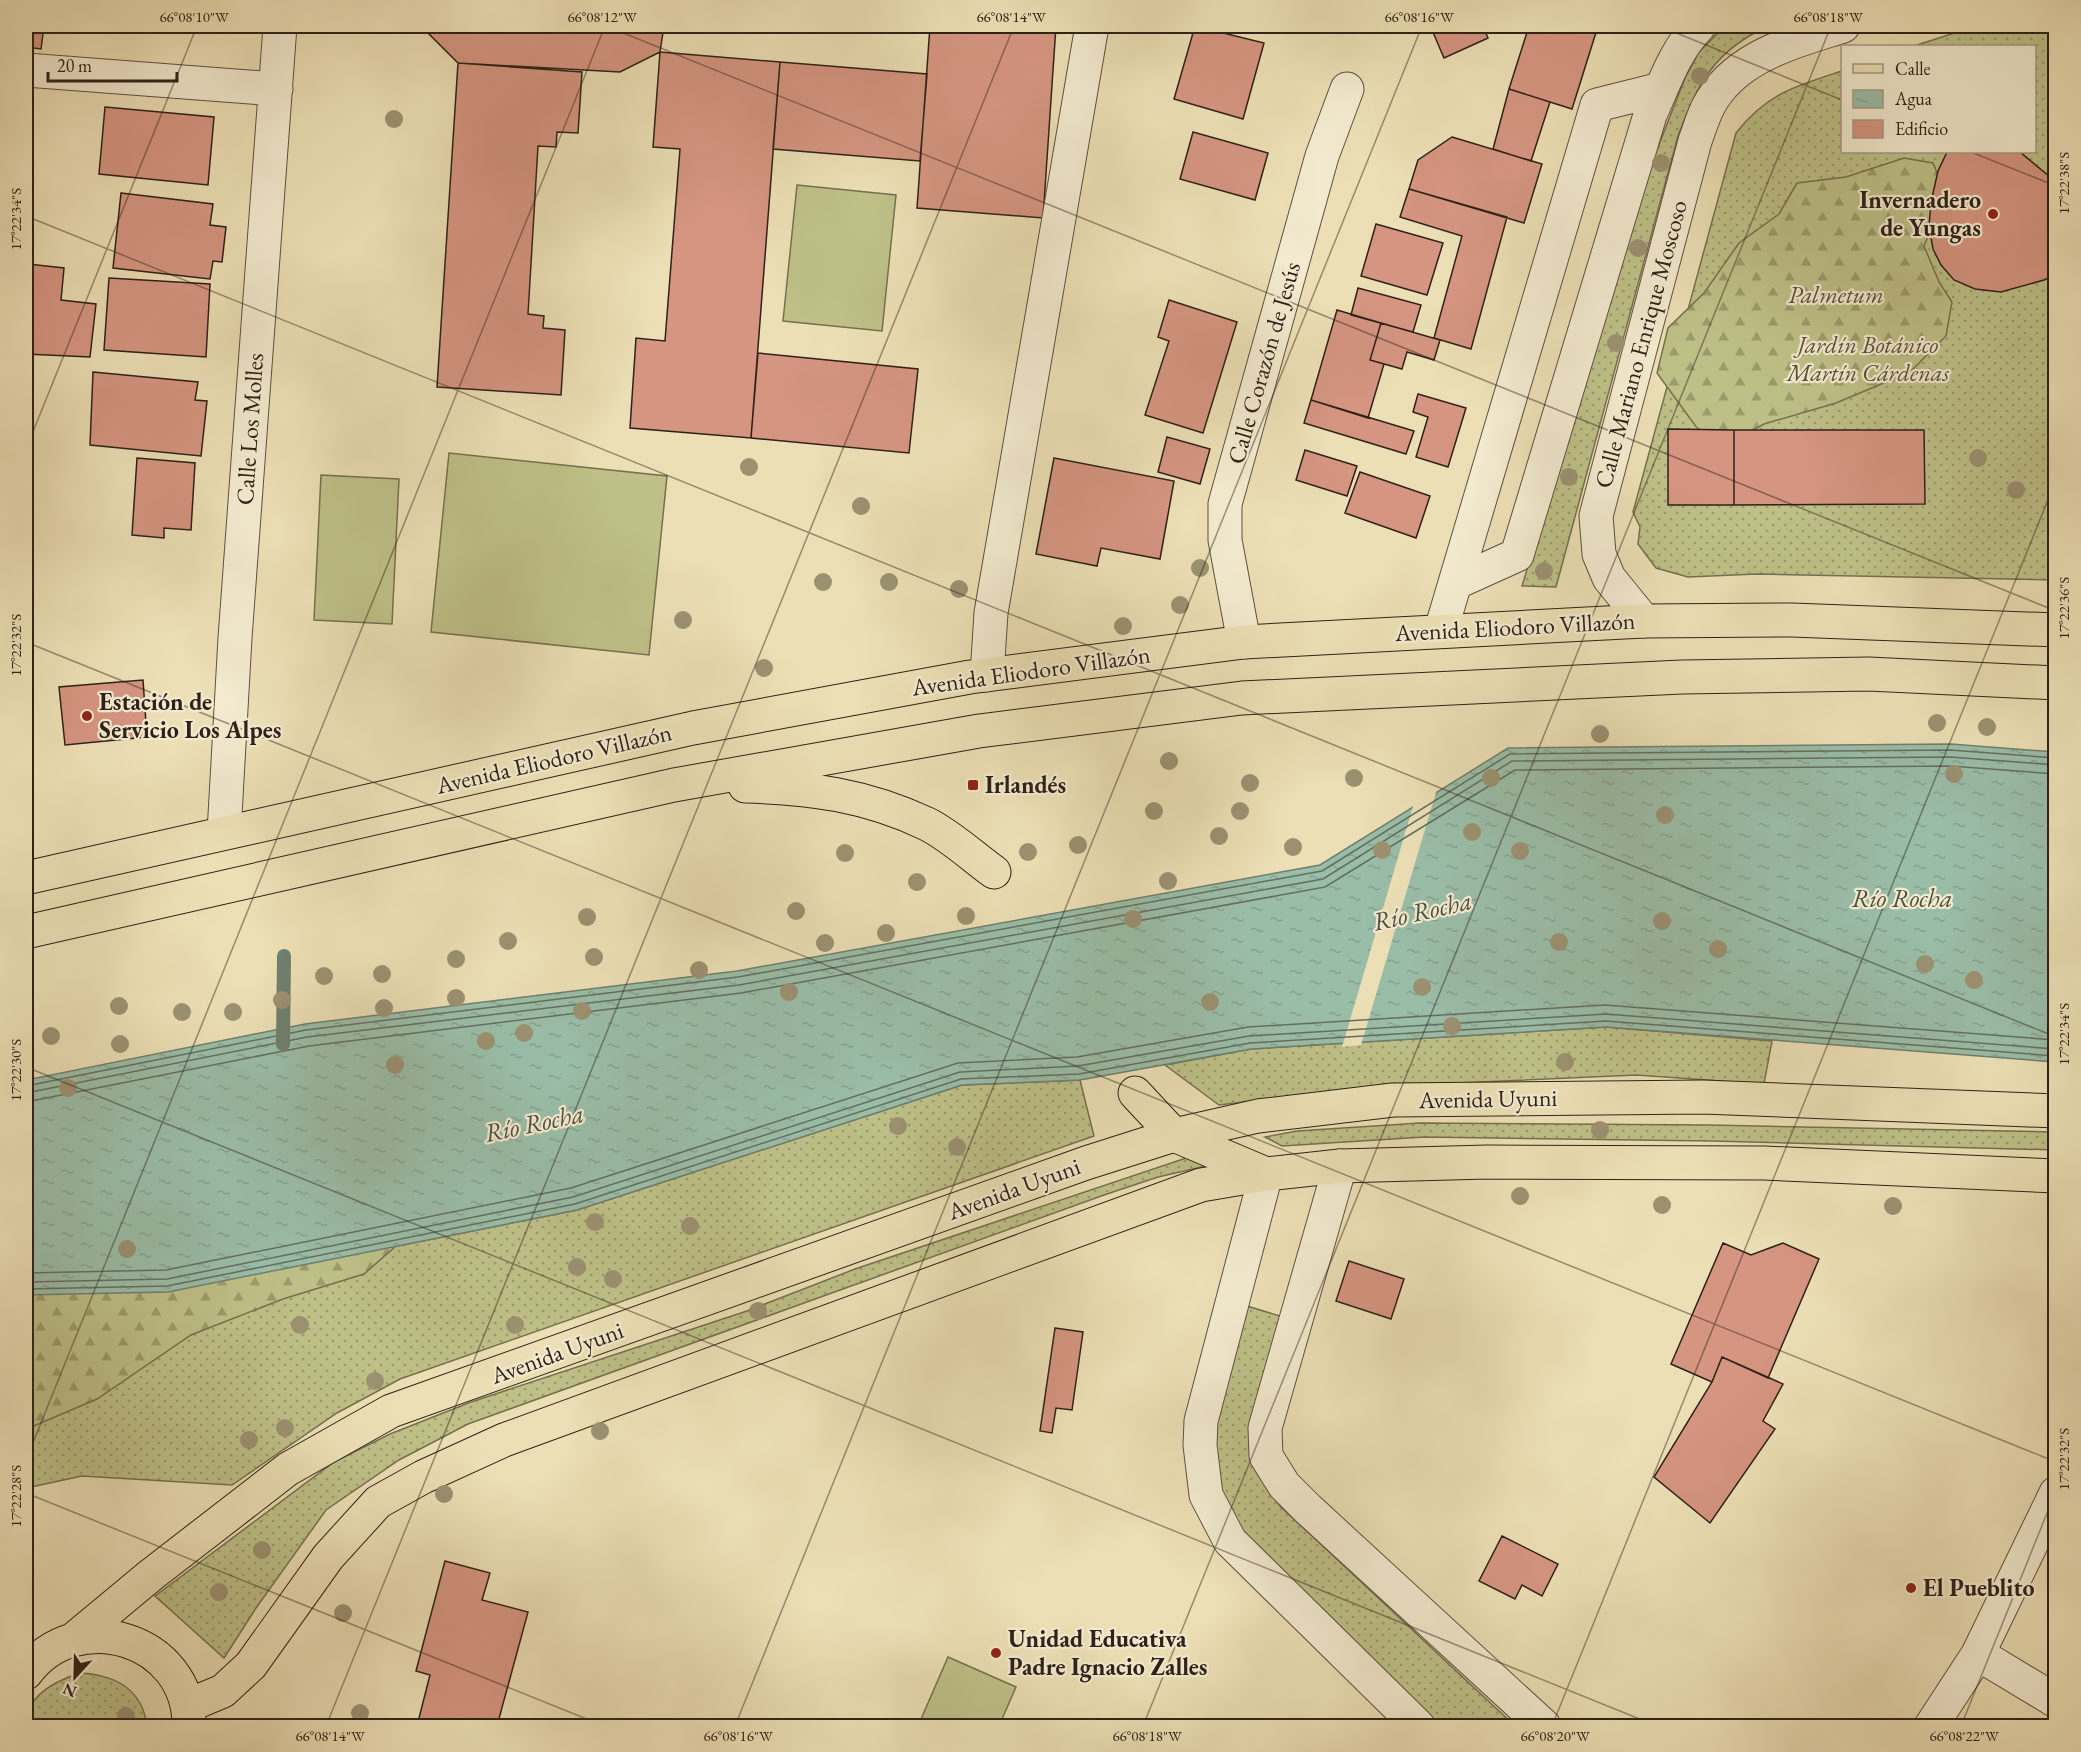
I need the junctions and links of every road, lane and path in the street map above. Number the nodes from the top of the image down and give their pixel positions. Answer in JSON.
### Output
{"nodes":[{"id":1,"x":280,"y":26,"type":"edge"},
{"id":2,"x":1092,"y":26,"type":"edge"},
{"id":3,"x":1843,"y":26,"type":"edge"},
{"id":4,"x":1694,"y":31,"type":"edge"},
{"id":5,"x":26,"y":70,"type":"edge"},
{"id":6,"x":276,"y":88,"type":"junction"},
{"id":7,"x":1347,"y":89,"type":"dead end"},
{"id":8,"x":1661,"y":89,"type":"junction"},
{"id":9,"x":1455,"y":584,"type":"junction"},
{"id":10,"x":1644,"y":621,"type":"junction"},
{"id":11,"x":1441,"y":630,"type":"junction"},
{"id":12,"x":2055,"y":630,"type":"edge"},
{"id":13,"x":1244,"y":642,"type":"junction"},
{"id":14,"x":987,"y":675,"type":"junction"},
{"id":15,"x":2055,"y":683,"type":"edge"},
{"id":16,"x":674,"y":785,"type":"junction"},
{"id":17,"x":224,"y":833,"type":"junction"},
{"id":18,"x":994,"y":872,"type":"dead end"},
{"id":19,"x":26,"y":878,"type":"edge"},
{"id":20,"x":26,"y":932,"type":"edge"},
{"id":21,"x":1135,"y":1093,"type":"dead end"},
{"id":22,"x":2055,"y":1111,"type":"edge"},
{"id":23,"x":1174,"y":1135,"type":"junction"},
{"id":24,"x":1340,"y":1166,"type":"junction"},
{"id":25,"x":1266,"y":1174,"type":"junction"},
{"id":26,"x":2055,"y":1176,"type":"edge"},
{"id":27,"x":2055,"y":1493,"type":"edge"},
{"id":28,"x":74,"y":1639,"type":"junction"},
{"id":29,"x":1978,"y":1654,"type":"junction"},
{"id":30,"x":26,"y":1673,"type":"edge"},
{"id":31,"x":2055,"y":1701,"type":"edge"},
{"id":32,"x":189,"y":1721,"type":"edge"},
{"id":33,"x":1418,"y":1726,"type":"edge"},
{"id":34,"x":1544,"y":1726,"type":"edge"},
{"id":35,"x":1931,"y":1726,"type":"edge"}],
"edges":[{"from":1,"to":6,"type":"street","name":"Calle Los Molles"},
{"from":2,"to":14,"type":"street"},
{"from":3,"to":10,"type":"street","name":"Calle Mariano Enrique Moscoso"},
{"from":4,"to":8,"type":"street"},
{"from":5,"to":6,"type":"street"},
{"from":6,"to":17,"type":"street","name":"Calle Los Molles"},
{"from":7,"to":13,"type":"street","name":"Calle Corazón de Jesús"},
{"from":8,"to":9,"type":"street"},
{"from":8,"to":9,"type":"street"},
{"from":9,"to":11,"type":"street"},
{"from":10,"to":11,"type":"main road","name":"Avenida Eliodoro Villazón"},
{"from":10,"to":12,"type":"main road","name":"Avenida Eliodoro Villazón"},
{"from":11,"to":13,"type":"main road","name":"Avenida Eliodoro Villazón"},
{"from":13,"to":14,"type":"main road","name":"Avenida Eliodoro Villazón"},
{"from":14,"to":17,"type":"main road","name":"Avenida Eliodoro Villazón"},
{"from":15,"to":16,"type":"main road"},
{"from":16,"to":18,"type":"main road"},
{"from":16,"to":20,"type":"main road"},
{"from":17,"to":19,"type":"main road","name":"Avenida Eliodoro Villazón"},
{"from":21,"to":23,"type":"main road"},
{"from":22,"to":23,"type":"main road","name":"Avenida Uyuni"},
{"from":23,"to":25,"type":"main road"},
{"from":23,"to":28,"type":"main road","name":"Avenida Uyuni"},
{"from":24,"to":25,"type":"main road"},
{"from":24,"to":26,"type":"main road"},
{"from":24,"to":34,"type":"street"},
{"from":25,"to":32,"type":"main road"},
{"from":25,"to":33,"type":"street"},
{"from":27,"to":29,"type":"street"},
{"from":28,"to":30,"type":"main road"},
{"from":28,"to":32,"type":"main road"},
{"from":29,"to":31,"type":"street"},
{"from":29,"to":35,"type":"street"}]}
